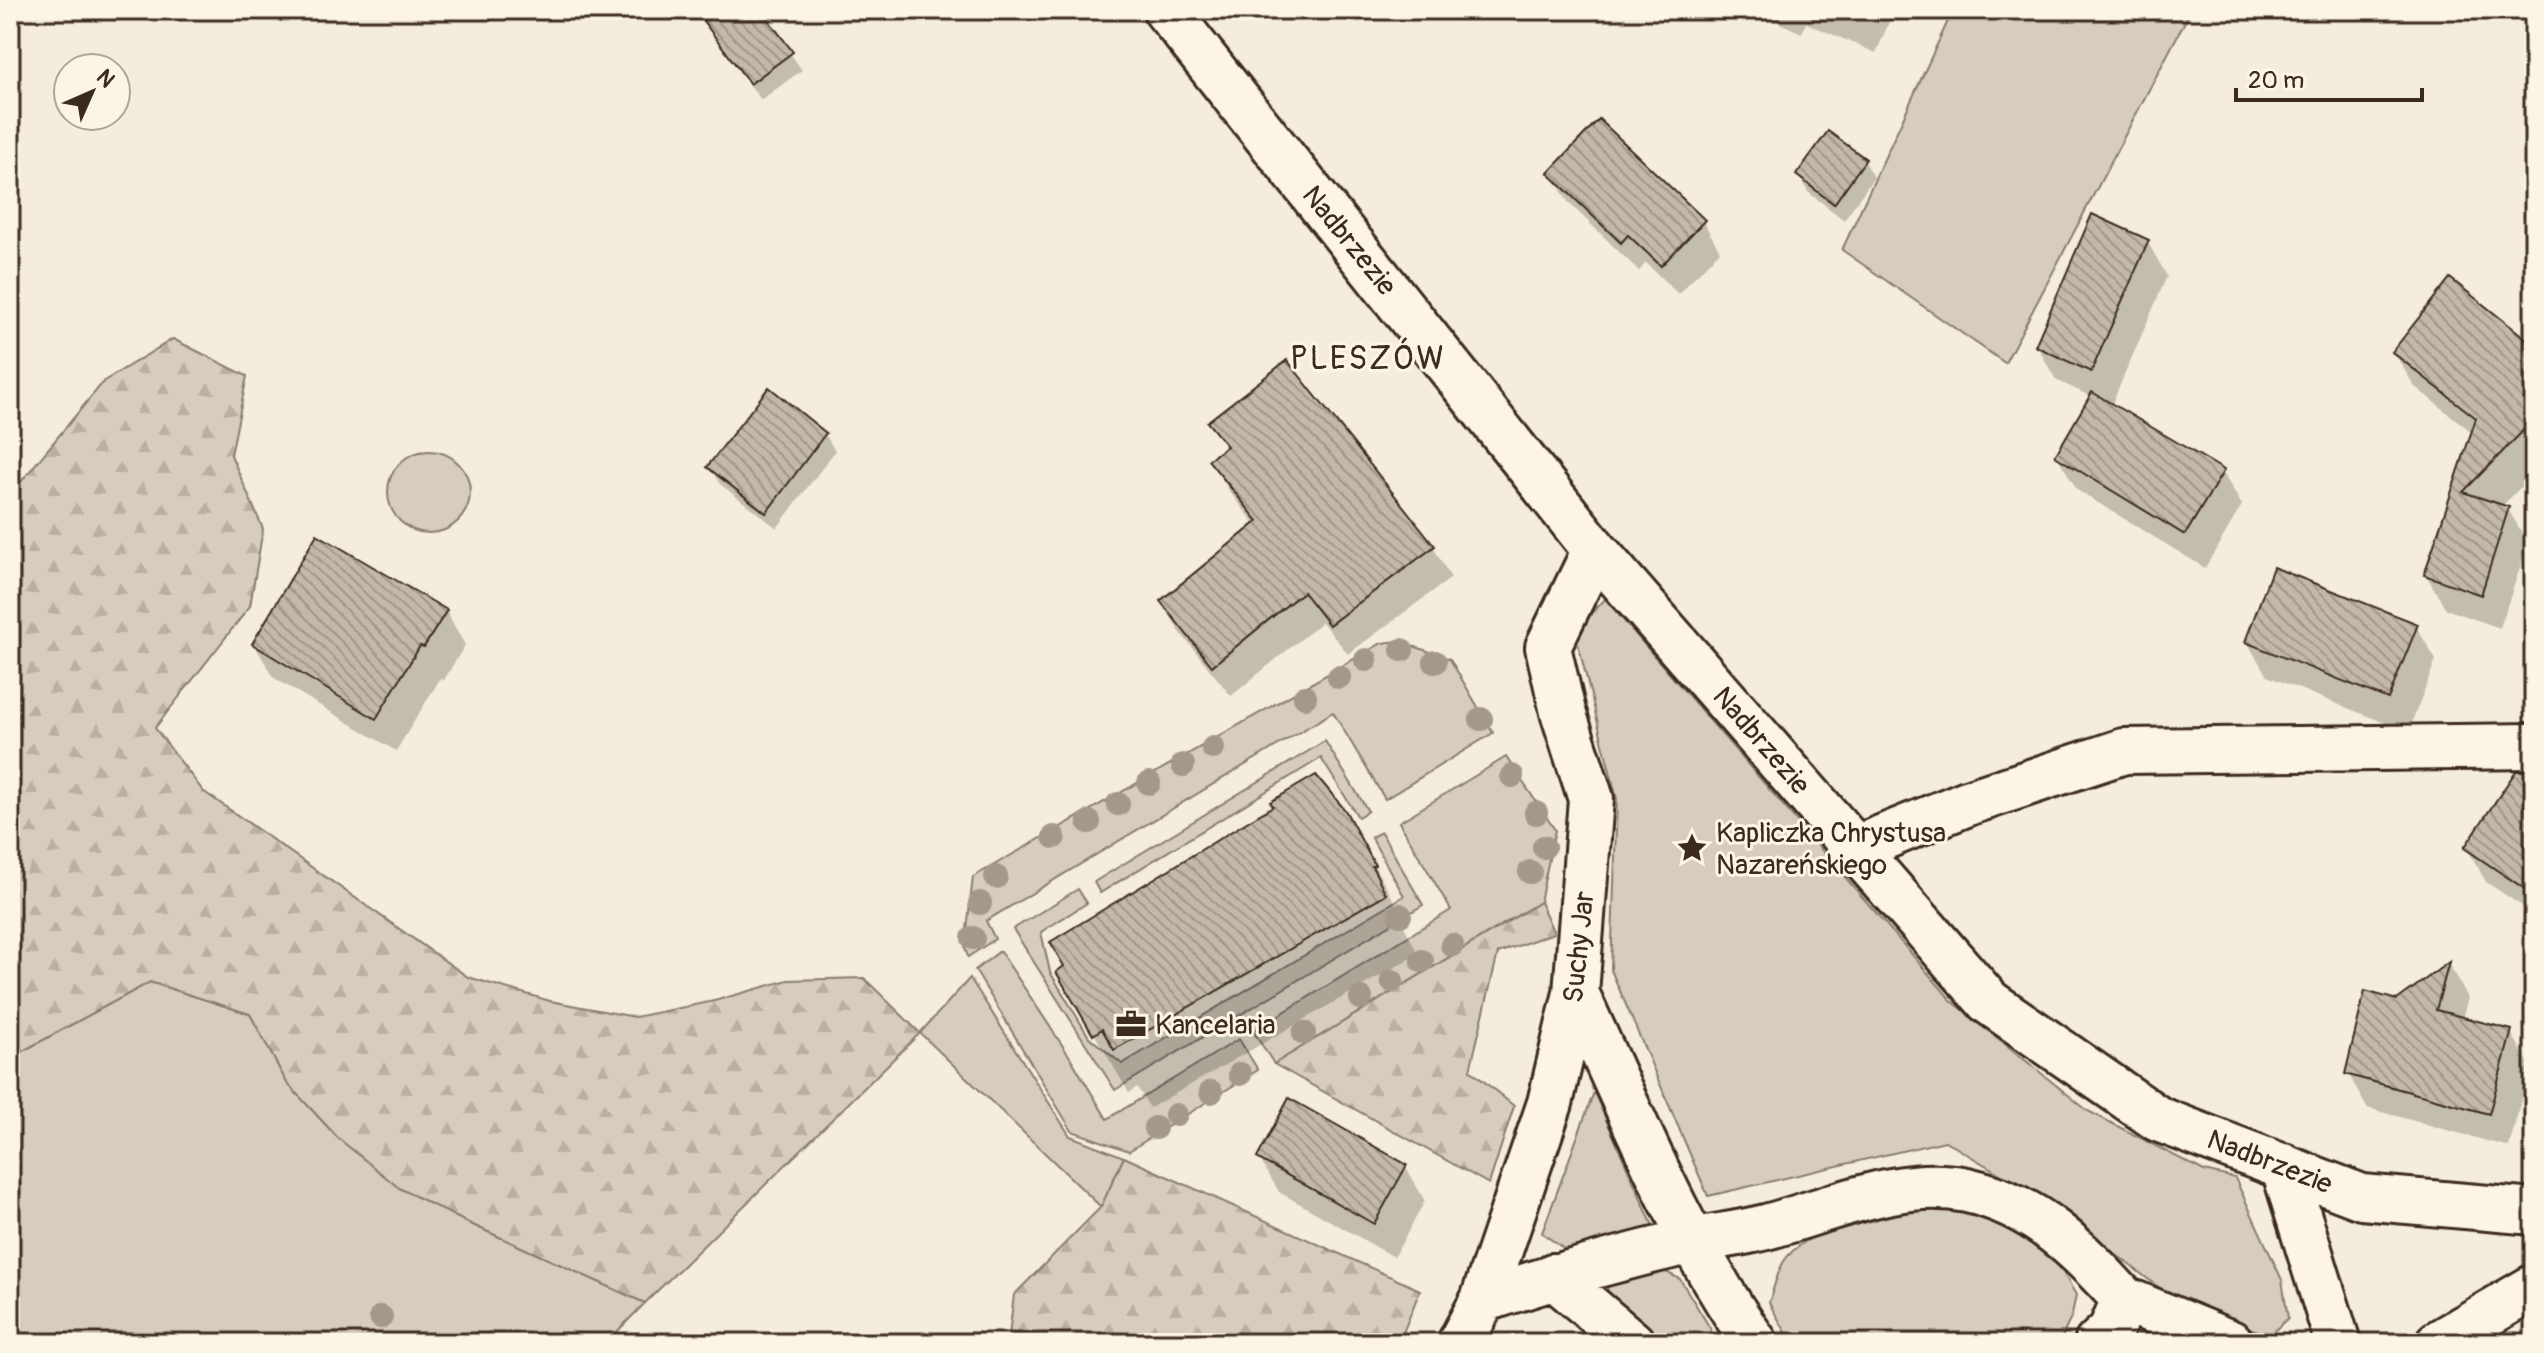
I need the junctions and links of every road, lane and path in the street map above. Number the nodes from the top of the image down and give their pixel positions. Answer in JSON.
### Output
{"nodes":[{"id":1,"x":1166,"y":10,"type":"edge"},
{"id":2,"x":1595,"y":550,"type":"junction"},
{"id":3,"x":2534,"y":746,"type":"edge"},
{"id":4,"x":1857,"y":848,"type":"junction"},
{"id":5,"x":1576,"y":993,"type":"junction"},
{"id":6,"x":2283,"y":1166,"type":"junction"},
{"id":7,"x":2534,"y":1212,"type":"edge"},
{"id":8,"x":1691,"y":1241,"type":"junction"},
{"id":9,"x":1553,"y":1276,"type":"junction"},
{"id":10,"x":2534,"y":1287,"type":"edge"},
{"id":11,"x":2124,"y":1299,"type":"junction"},
{"id":12,"x":1483,"y":1300,"type":"junction"},
{"id":13,"x":1460,"y":1343,"type":"edge"},
{"id":14,"x":1632,"y":1343,"type":"edge"},
{"id":15,"x":1755,"y":1343,"type":"edge"},
{"id":16,"x":2097,"y":1343,"type":"edge"},
{"id":17,"x":2231,"y":1343,"type":"edge"},
{"id":18,"x":2338,"y":1343,"type":"edge"},
{"id":19,"x":2438,"y":1343,"type":"edge"}],
"edges":[{"from":1,"to":2,"type":"street","name":"Nadbrzezie"},
{"from":2,"to":4,"type":"street","name":"Nadbrzezie"},
{"from":2,"to":5,"type":"street","name":"Suchy Jar"},
{"from":3,"to":4,"type":"street"},
{"from":4,"to":6,"type":"street","name":"Nadbrzezie"},
{"from":5,"to":8,"type":"street"},
{"from":5,"to":12,"type":"street","name":"Suchy Jar"},
{"from":6,"to":7,"type":"street","name":"Nadbrzezie"},
{"from":6,"to":18,"type":"street"},
{"from":8,"to":9,"type":"street"},
{"from":8,"to":11,"type":"street"},
{"from":8,"to":15,"type":"street"},
{"from":9,"to":12,"type":"street"},
{"from":9,"to":14,"type":"street"},
{"from":10,"to":19,"type":"street"},
{"from":11,"to":16,"type":"street"},
{"from":11,"to":17,"type":"street"},
{"from":12,"to":13,"type":"street","name":"Suchy Jar"}]}
